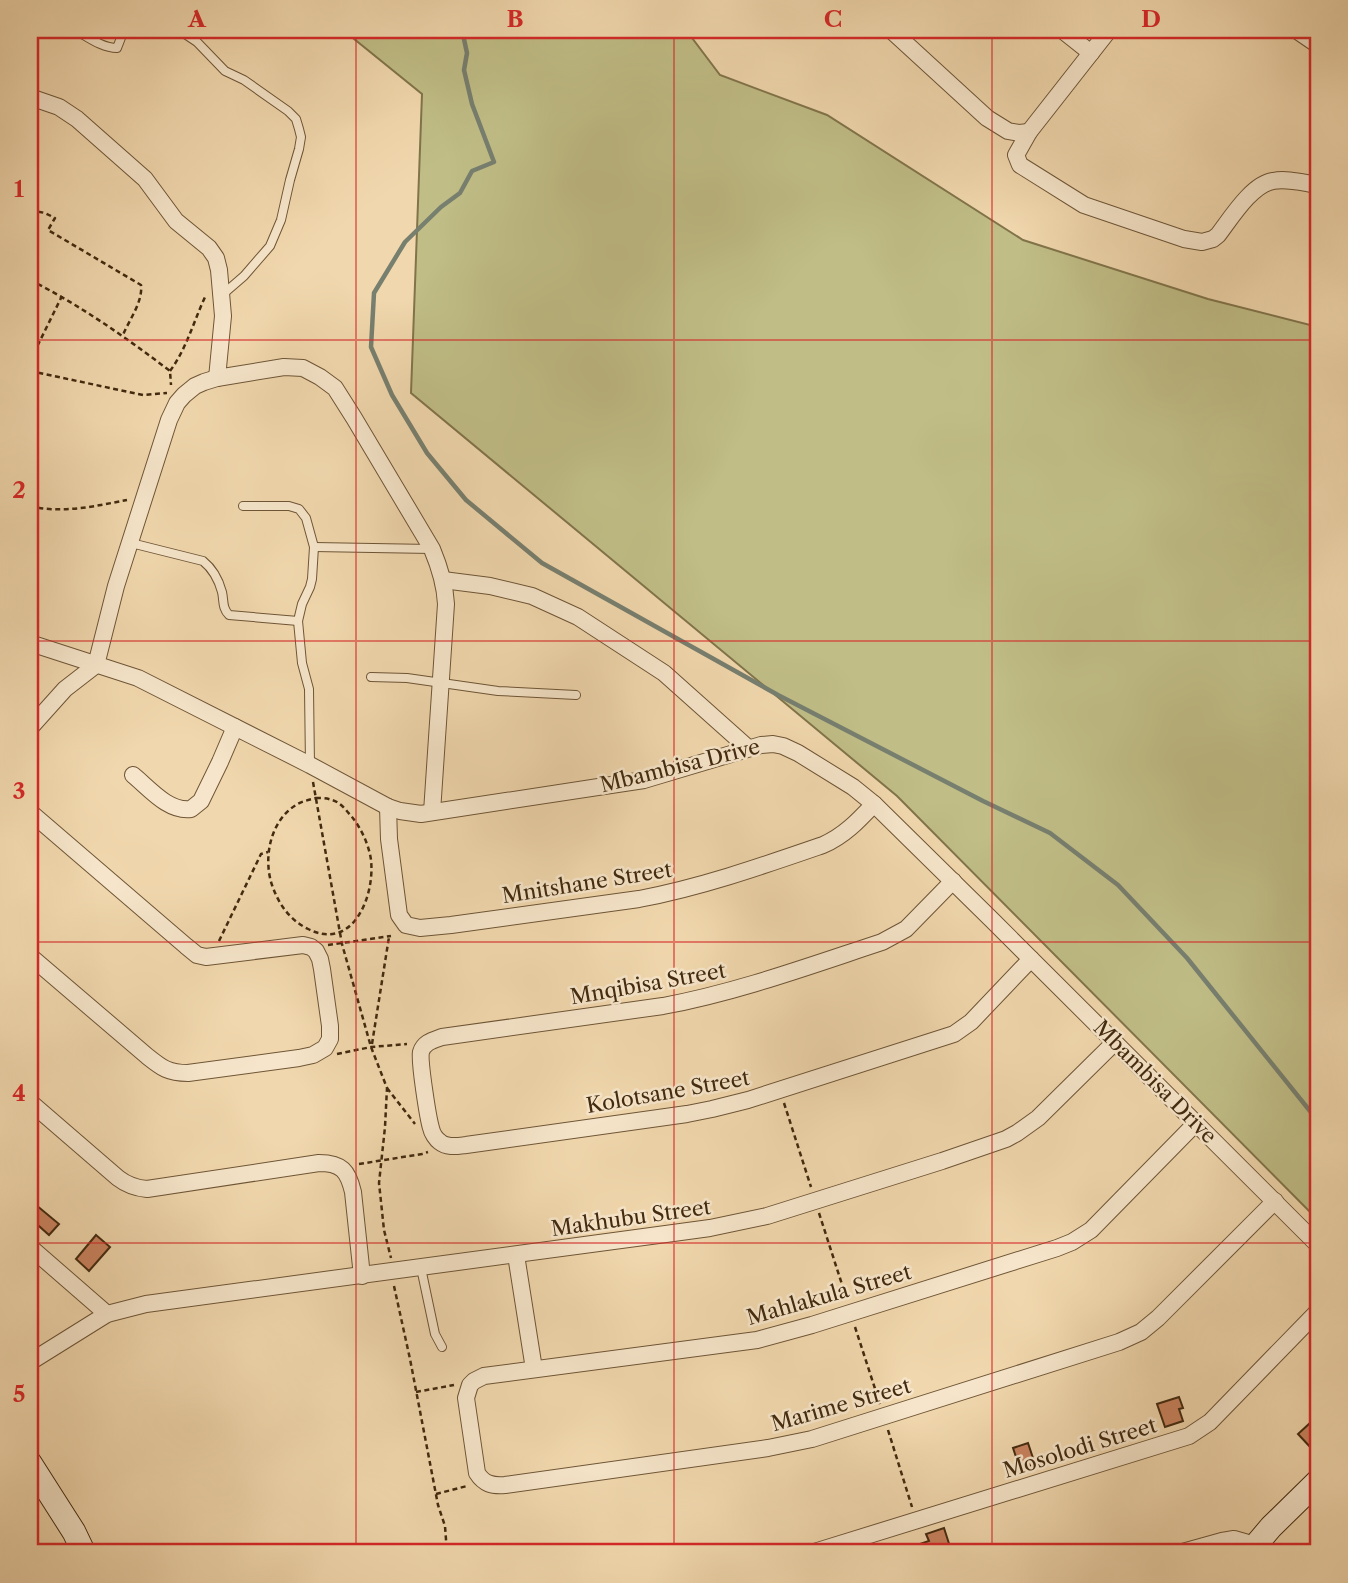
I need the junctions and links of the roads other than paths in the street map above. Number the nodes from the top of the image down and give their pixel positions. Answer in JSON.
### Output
{"nodes":[{"id":1,"x":75,"y":30,"type":"edge"},
{"id":2,"x":124,"y":30,"type":"edge"},
{"id":3,"x":179,"y":30,"type":"edge"},
{"id":4,"x":1062,"y":30,"type":"edge"},
{"id":5,"x":1109,"y":30,"type":"edge"},
{"id":6,"x":1296,"y":30,"type":"edge"},
{"id":7,"x":902,"y":34,"type":"edge"},
{"id":8,"x":1318,"y":46,"type":"edge"},
{"id":9,"x":1091,"y":53,"type":"junction"},
{"id":10,"x":30,"y":97,"type":"edge"},
{"id":11,"x":1029,"y":132,"type":"junction"},
{"id":12,"x":1318,"y":185,"type":"edge"},
{"id":13,"x":222,"y":295,"type":"junction"},
{"id":14,"x":217,"y":378,"type":"junction"},
{"id":15,"x":243,"y":506,"type":"dead end"},
{"id":16,"x":131,"y":543,"type":"junction"},
{"id":17,"x":314,"y":547,"type":"junction"},
{"id":18,"x":432,"y":549,"type":"junction"},
{"id":19,"x":443,"y":580,"type":"junction"},
{"id":20,"x":298,"y":621,"type":"junction"},
{"id":21,"x":30,"y":643,"type":"edge"},
{"id":22,"x":96,"y":666,"type":"junction"},
{"id":23,"x":371,"y":677,"type":"dead end"},
{"id":24,"x":442,"y":683,"type":"junction"},
{"id":25,"x":576,"y":695,"type":"dead end"},
{"id":26,"x":235,"y":727,"type":"junction"},
{"id":27,"x":30,"y":728,"type":"edge"},
{"id":28,"x":748,"y":748,"type":"junction"},
{"id":29,"x":310,"y":765,"type":"junction"},
{"id":30,"x":132,"y":775,"type":"dead end"},
{"id":31,"x":874,"y":804,"type":"junction"},
{"id":32,"x":388,"y":807,"type":"junction"},
{"id":33,"x":30,"y":812,"type":"edge"},
{"id":34,"x":432,"y":812,"type":"junction"},
{"id":35,"x":953,"y":881,"type":"junction"},
{"id":36,"x":30,"y":956,"type":"edge"},
{"id":37,"x":1031,"y":959,"type":"junction"},
{"id":38,"x":1115,"y":1042,"type":"junction"},
{"id":39,"x":421,"y":1063,"type":"joint"},
{"id":40,"x":30,"y":1102,"type":"edge"},
{"id":41,"x":1196,"y":1123,"type":"junction"},
{"id":42,"x":1275,"y":1201,"type":"junction"},
{"id":43,"x":1318,"y":1245,"type":"edge"},
{"id":44,"x":30,"y":1247,"type":"edge"},
{"id":45,"x":516,"y":1255,"type":"junction"},
{"id":46,"x":421,"y":1268,"type":"junction"},
{"id":47,"x":362,"y":1276,"type":"junction"},
{"id":48,"x":1318,"y":1311,"type":"edge"},
{"id":49,"x":107,"y":1314,"type":"junction"},
{"id":50,"x":442,"y":1347,"type":"dead end"},
{"id":51,"x":30,"y":1362,"type":"edge"},
{"id":52,"x":534,"y":1369,"type":"junction"},
{"id":53,"x":30,"y":1463,"type":"edge"},
{"id":54,"x":1318,"y":1481,"type":"edge"},
{"id":55,"x":1252,"y":1549,"type":"edge"},
{"id":56,"x":84,"y":1553,"type":"edge"},
{"id":57,"x":811,"y":1553,"type":"edge"},
{"id":58,"x":1179,"y":1553,"type":"edge"}],
"edges":[{"from":1,"to":2,"type":"lane"},
{"from":3,"to":13,"type":"lane"},
{"from":4,"to":9,"type":"street"},
{"from":5,"to":9,"type":"street"},
{"from":6,"to":8,"type":"street"},
{"from":7,"to":11,"type":"street"},
{"from":9,"to":11,"type":"street"},
{"from":10,"to":13,"type":"street"},
{"from":11,"to":12,"type":"street"},
{"from":13,"to":14,"type":"street"},
{"from":14,"to":16,"type":"street"},
{"from":14,"to":18,"type":"street"},
{"from":15,"to":17,"type":"lane"},
{"from":16,"to":20,"type":"lane"},
{"from":16,"to":22,"type":"street"},
{"from":17,"to":18,"type":"lane"},
{"from":17,"to":20,"type":"lane"},
{"from":18,"to":19,"type":"street"},
{"from":19,"to":24,"type":"street"},
{"from":19,"to":28,"type":"street"},
{"from":20,"to":29,"type":"lane"},
{"from":21,"to":22,"type":"street","name":"Mbambisa Drive"},
{"from":22,"to":26,"type":"street","name":"Mbambisa Drive"},
{"from":22,"to":27,"type":"street"},
{"from":23,"to":24,"type":"lane"},
{"from":24,"to":25,"type":"lane"},
{"from":24,"to":34,"type":"street"},
{"from":26,"to":29,"type":"street","name":"Mbambisa Drive"},
{"from":26,"to":30,"type":"street"},
{"from":28,"to":31,"type":"street","name":"Mbambisa Drive"},
{"from":28,"to":34,"type":"street","name":"Mbambisa Drive"},
{"from":29,"to":32,"type":"street","name":"Mbambisa Drive"},
{"from":31,"to":32,"type":"street","name":"Mnitshane Street"},
{"from":31,"to":35,"type":"street","name":"Mbambisa Drive"},
{"from":32,"to":34,"type":"street","name":"Mbambisa Drive"},
{"from":33,"to":36,"type":"street"},
{"from":35,"to":37,"type":"street","name":"Mbambisa Drive"},
{"from":35,"to":39,"type":"street","name":"Mnqibisa Street"},
{"from":37,"to":38,"type":"street","name":"Mbambisa Drive"},
{"from":37,"to":39,"type":"street","name":"Kolotsane Street"},
{"from":38,"to":41,"type":"street","name":"Mbambisa Drive"},
{"from":38,"to":45,"type":"street","name":"Makhubu Street"},
{"from":40,"to":47,"type":"street"},
{"from":41,"to":42,"type":"street","name":"Mbambisa Drive"},
{"from":41,"to":52,"type":"street","name":"Mahlakula Street"},
{"from":42,"to":43,"type":"street","name":"Mbambisa Drive"},
{"from":42,"to":52,"type":"street","name":"Marime Street"},
{"from":44,"to":49,"type":"street"},
{"from":45,"to":46,"type":"street","name":"Makhubu Street"},
{"from":45,"to":52,"type":"street"},
{"from":46,"to":47,"type":"street","name":"Makhubu Street"},
{"from":46,"to":50,"type":"lane"},
{"from":47,"to":49,"type":"street","name":"Makhubu Street"},
{"from":48,"to":57,"type":"street","name":"Mosolodi Street"},
{"from":49,"to":51,"type":"street","name":"Makhubu Street"},
{"from":53,"to":56,"type":"street"},
{"from":54,"to":55,"type":"street"},
{"from":55,"to":58,"type":"street"}]}
